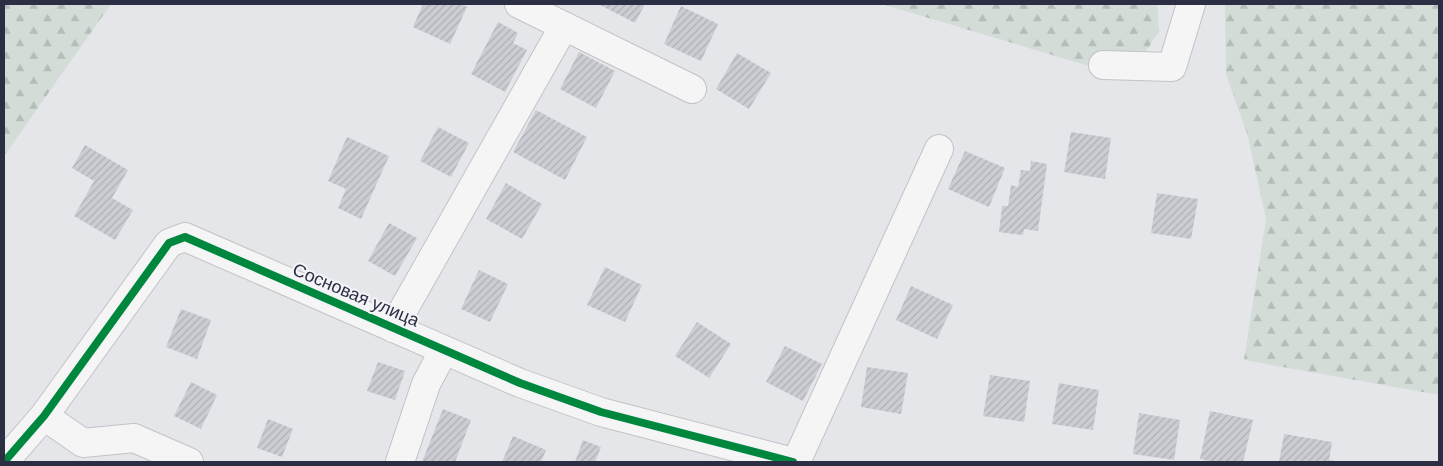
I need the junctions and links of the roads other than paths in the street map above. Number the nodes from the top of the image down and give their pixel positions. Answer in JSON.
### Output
{"nodes":[{"id":1,"x":519,"y":4,"type":"edge"},
{"id":2,"x":1191,"y":4,"type":"edge"},
{"id":3,"x":564,"y":26,"type":"junction"},
{"id":4,"x":1103,"y":65,"type":"dead end"},
{"id":5,"x":692,"y":89,"type":"dead end"},
{"id":6,"x":939,"y":149,"type":"dead end"},
{"id":7,"x":394,"y":328,"type":"junction"},
{"id":8,"x":444,"y":350,"type":"junction"},
{"id":9,"x":44,"y":416,"type":"junction"},
{"id":10,"x":4,"y":462,"type":"edge"},
{"id":11,"x":189,"y":462,"type":"edge"},
{"id":12,"x":400,"y":462,"type":"edge"},
{"id":13,"x":795,"y":462,"type":"edge"}],
"edges":[{"from":1,"to":3,"type":"street"},
{"from":2,"to":4,"type":"street"},
{"from":3,"to":5,"type":"street"},
{"from":3,"to":7,"type":"street"},
{"from":6,"to":13,"type":"street"},
{"from":7,"to":8,"type":"street","name":"Сосновая улица"},
{"from":7,"to":9,"type":"street","name":"Сосновая улица"},
{"from":8,"to":12,"type":"street"},
{"from":8,"to":13,"type":"street","name":"Сосновая улица"},
{"from":9,"to":10,"type":"street","name":"Сосновая улица"},
{"from":9,"to":11,"type":"street"}]}
